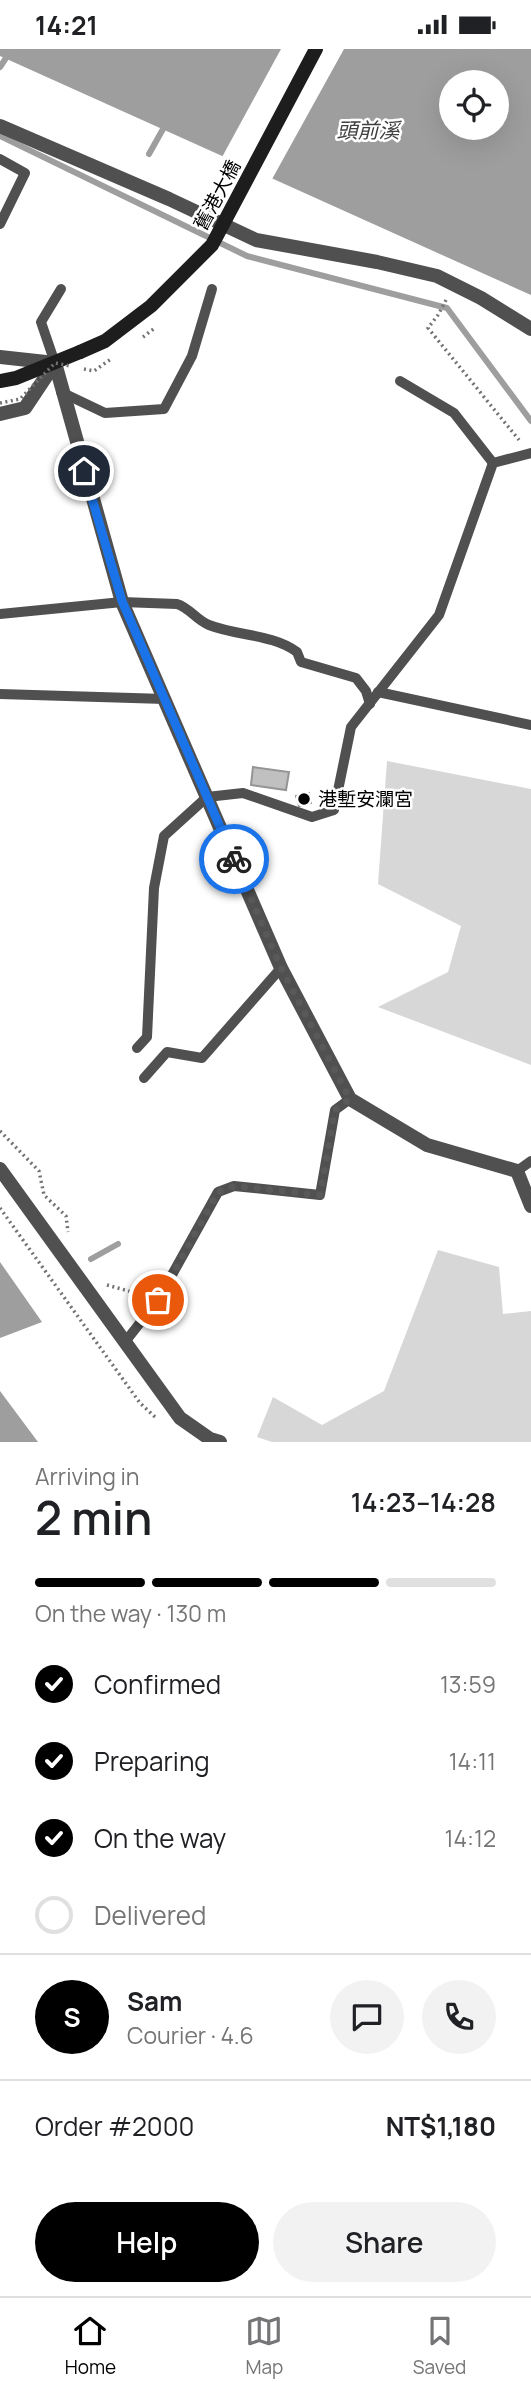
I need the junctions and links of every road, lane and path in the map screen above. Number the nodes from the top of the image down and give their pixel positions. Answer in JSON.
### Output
{"nodes":[{"id":1,"x":316,"y":49,"type":"edge"},
{"id":2,"x":0,"y":126,"type":"edge"},
{"id":3,"x":0,"y":159,"type":"edge"},
{"id":4,"x":0,"y":224,"type":"edge"},
{"id":5,"x":61,"y":289,"type":"dead end"},
{"id":6,"x":212,"y":289,"type":"dead end"},
{"id":7,"x":438,"y":315,"type":"dead end"},
{"id":8,"x":531,"y":329,"type":"edge"},
{"id":9,"x":0,"y":357,"type":"edge"},
{"id":10,"x":55,"y":363,"type":"junction"},
{"id":11,"x":0,"y":381,"type":"edge"},
{"id":12,"x":400,"y":381,"type":"dead end"},
{"id":13,"x":61,"y":392,"type":"junction"},
{"id":14,"x":0,"y":414,"type":"edge"},
{"id":15,"x":530,"y":453,"type":"edge"},
{"id":16,"x":493,"y":463,"type":"junction"},
{"id":17,"x":122,"y":601,"type":"junction"},
{"id":18,"x":0,"y":614,"type":"edge"},
{"id":19,"x":378,"y":692,"type":"junction"},
{"id":20,"x":0,"y":694,"type":"edge"},
{"id":21,"x":165,"y":699,"type":"junction"},
{"id":22,"x":370,"y":703,"type":"junction"},
{"id":23,"x":531,"y":725,"type":"edge"},
{"id":24,"x":207,"y":797,"type":"junction"},
{"id":25,"x":281,"y":968,"type":"junction"},
{"id":26,"x":136,"y":1048,"type":"dead end"},
{"id":27,"x":144,"y":1078,"type":"dead end"},
{"id":28,"x":350,"y":1099,"type":"junction"},
{"id":29,"x":0,"y":1131,"type":"edge"},
{"id":30,"x":531,"y":1161,"type":"edge"},
{"id":31,"x":0,"y":1169,"type":"edge"},
{"id":32,"x":517,"y":1171,"type":"junction"},
{"id":33,"x":531,"y":1206,"type":"edge"},
{"id":34,"x":0,"y":1208,"type":"edge"},
{"id":35,"x":68,"y":1237,"type":"dead end"},
{"id":36,"x":105,"y":1284,"type":"dead end"},
{"id":37,"x":158,"y":1300,"type":"junction"},
{"id":38,"x":125,"y":1342,"type":"junction"},
{"id":39,"x":156,"y":1419,"type":"dead end"},
{"id":40,"x":220,"y":1442,"type":"edge"}],
"edges":[{"from":1,"to":10,"type":"main road","name":"舊港大橋","bridge":true},
{"from":2,"to":8,"type":"street"},
{"from":3,"to":4,"type":"lane"},
{"from":5,"to":10,"type":"lane"},
{"from":6,"to":13,"type":"lane"},
{"from":7,"to":15,"type":"path"},
{"from":9,"to":10,"type":"street"},
{"from":10,"to":11,"type":"main road","name":"舊港大橋"},
{"from":10,"to":13,"type":"street"},
{"from":10,"to":14,"type":"street"},
{"from":12,"to":16,"type":"lane"},
{"from":13,"to":17,"type":"street"},
{"from":15,"to":16,"type":"lane"},
{"from":16,"to":19,"type":"lane"},
{"from":17,"to":18,"type":"lane"},
{"from":17,"to":21,"type":"street"},
{"from":17,"to":22,"type":"lane"},
{"from":19,"to":22,"type":"lane"},
{"from":19,"to":23,"type":"lane"},
{"from":20,"to":21,"type":"lane"},
{"from":21,"to":24,"type":"street"},
{"from":22,"to":24,"type":"lane"},
{"from":24,"to":25,"type":"street"},
{"from":24,"to":26,"type":"lane"},
{"from":25,"to":27,"type":"lane"},
{"from":25,"to":28,"type":"street"},
{"from":28,"to":32,"type":"street"},
{"from":28,"to":37,"type":"lane"},
{"from":29,"to":35,"type":"path"},
{"from":30,"to":32,"type":"lane"},
{"from":31,"to":38,"type":"street"},
{"from":32,"to":33,"type":"street"},
{"from":34,"to":39,"type":"path"},
{"from":36,"to":37,"type":"path"},
{"from":37,"to":38,"type":"lane"},
{"from":38,"to":40,"type":"street"}]}
